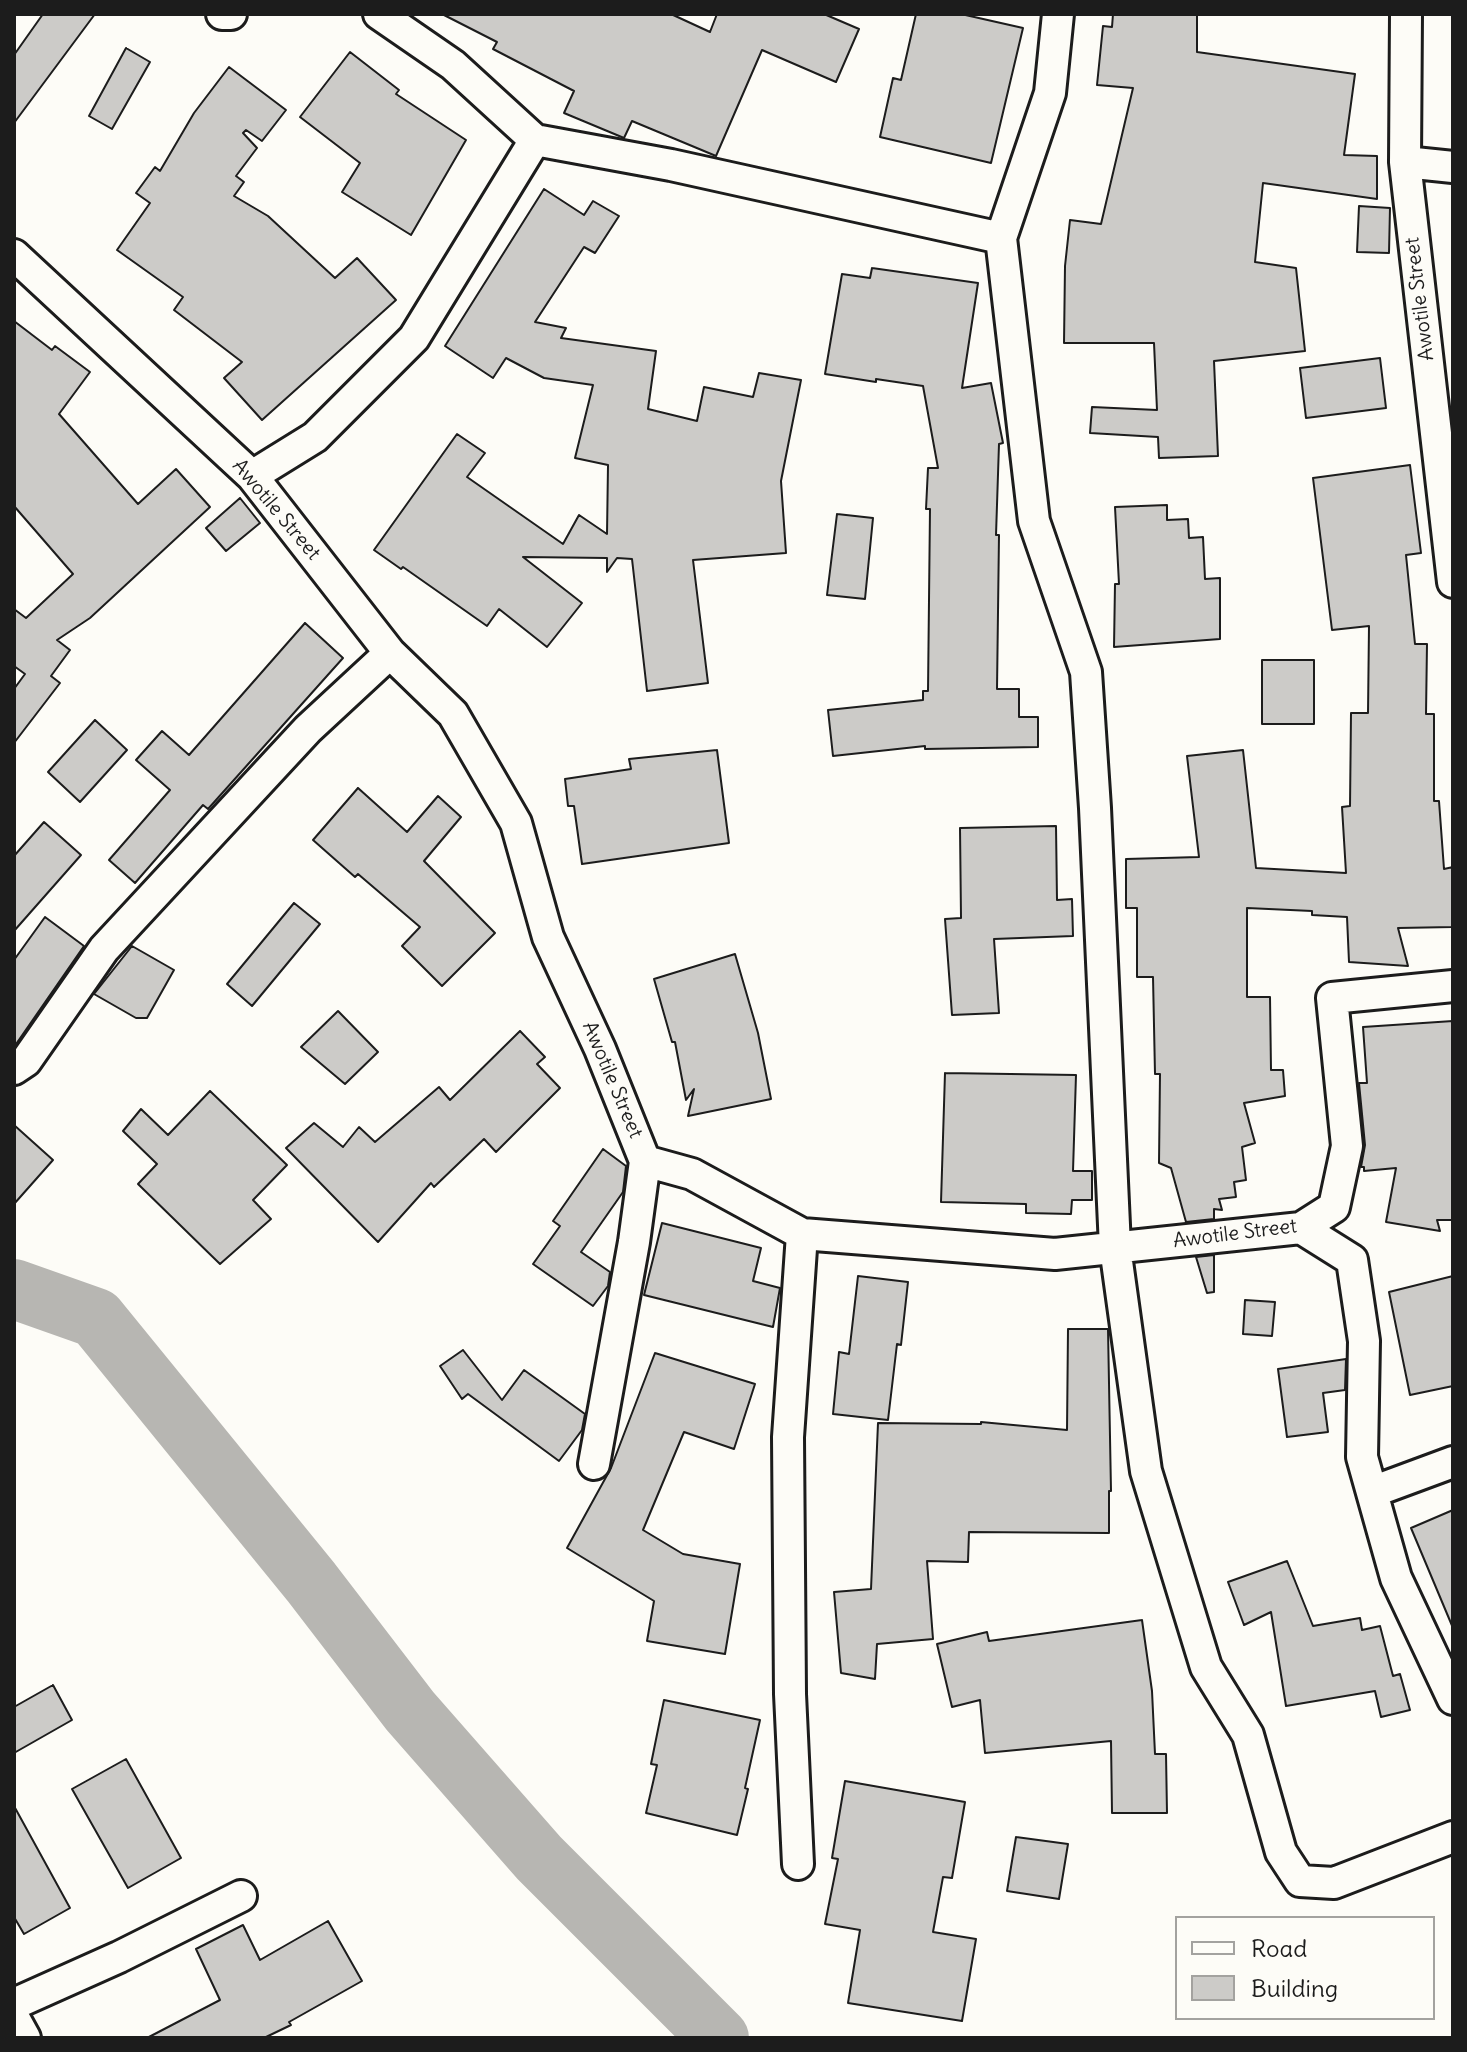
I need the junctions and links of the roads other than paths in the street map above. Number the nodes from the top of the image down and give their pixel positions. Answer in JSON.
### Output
{"nodes":[{"id":1,"x":222,"y":14,"type":"edge"},
{"id":2,"x":231,"y":14,"type":"edge"},
{"id":3,"x":379,"y":14,"type":"edge"},
{"id":4,"x":1058,"y":14,"type":"edge"},
{"id":5,"x":1406,"y":14,"type":"edge"},
{"id":6,"x":535,"y":140,"type":"junction"},
{"id":7,"x":1405,"y":162,"type":"junction"},
{"id":8,"x":1453,"y":167,"type":"edge"},
{"id":9,"x":1001,"y":238,"type":"junction"},
{"id":10,"x":14,"y":255,"type":"edge"},
{"id":11,"x":252,"y":476,"type":"junction"},
{"id":12,"x":1453,"y":582,"type":"edge"},
{"id":13,"x":390,"y":653,"type":"junction"},
{"id":14,"x":1453,"y":986,"type":"edge"},
{"id":15,"x":14,"y":1069,"type":"edge"},
{"id":16,"x":645,"y":1161,"type":"junction"},
{"id":17,"x":1301,"y":1228,"type":"junction"},
{"id":18,"x":802,"y":1234,"type":"junction"},
{"id":19,"x":1115,"y":1247,"type":"junction"},
{"id":20,"x":1453,"y":1462,"type":"edge"},
{"id":21,"x":594,"y":1464,"type":"dead end"},
{"id":22,"x":1372,"y":1492,"type":"junction"},
{"id":23,"x":1453,"y":1699,"type":"edge"},
{"id":24,"x":1453,"y":1837,"type":"edge"},
{"id":25,"x":798,"y":1864,"type":"dead end"},
{"id":26,"x":241,"y":1896,"type":"dead end"},
{"id":27,"x":14,"y":2004,"type":"edge"},
{"id":28,"x":14,"y":2018,"type":"edge"},
{"id":29,"x":25,"y":2038,"type":"edge"}],
"edges":[{"from":1,"to":2,"type":"street"},
{"from":3,"to":6,"type":"street"},
{"from":4,"to":9,"type":"street"},
{"from":5,"to":7,"type":"street","name":"Awotile Street"},
{"from":6,"to":9,"type":"street"},
{"from":6,"to":11,"type":"street"},
{"from":7,"to":8,"type":"street"},
{"from":7,"to":12,"type":"street","name":"Awotile Street"},
{"from":9,"to":19,"type":"street"},
{"from":10,"to":11,"type":"street","name":"Awotile Street"},
{"from":11,"to":13,"type":"street","name":"Awotile Street"},
{"from":13,"to":15,"type":"street"},
{"from":13,"to":16,"type":"street","name":"Awotile Street"},
{"from":14,"to":17,"type":"street","name":"Awotile Street"},
{"from":16,"to":18,"type":"street","name":"Awotile Street"},
{"from":16,"to":21,"type":"street"},
{"from":17,"to":19,"type":"street","name":"Awotile Street"},
{"from":17,"to":22,"type":"street"},
{"from":18,"to":19,"type":"street","name":"Awotile Street"},
{"from":18,"to":25,"type":"street"},
{"from":19,"to":24,"type":"street"},
{"from":20,"to":22,"type":"street"},
{"from":22,"to":23,"type":"street"},
{"from":26,"to":27,"type":"street"},
{"from":28,"to":29,"type":"street"}]}
